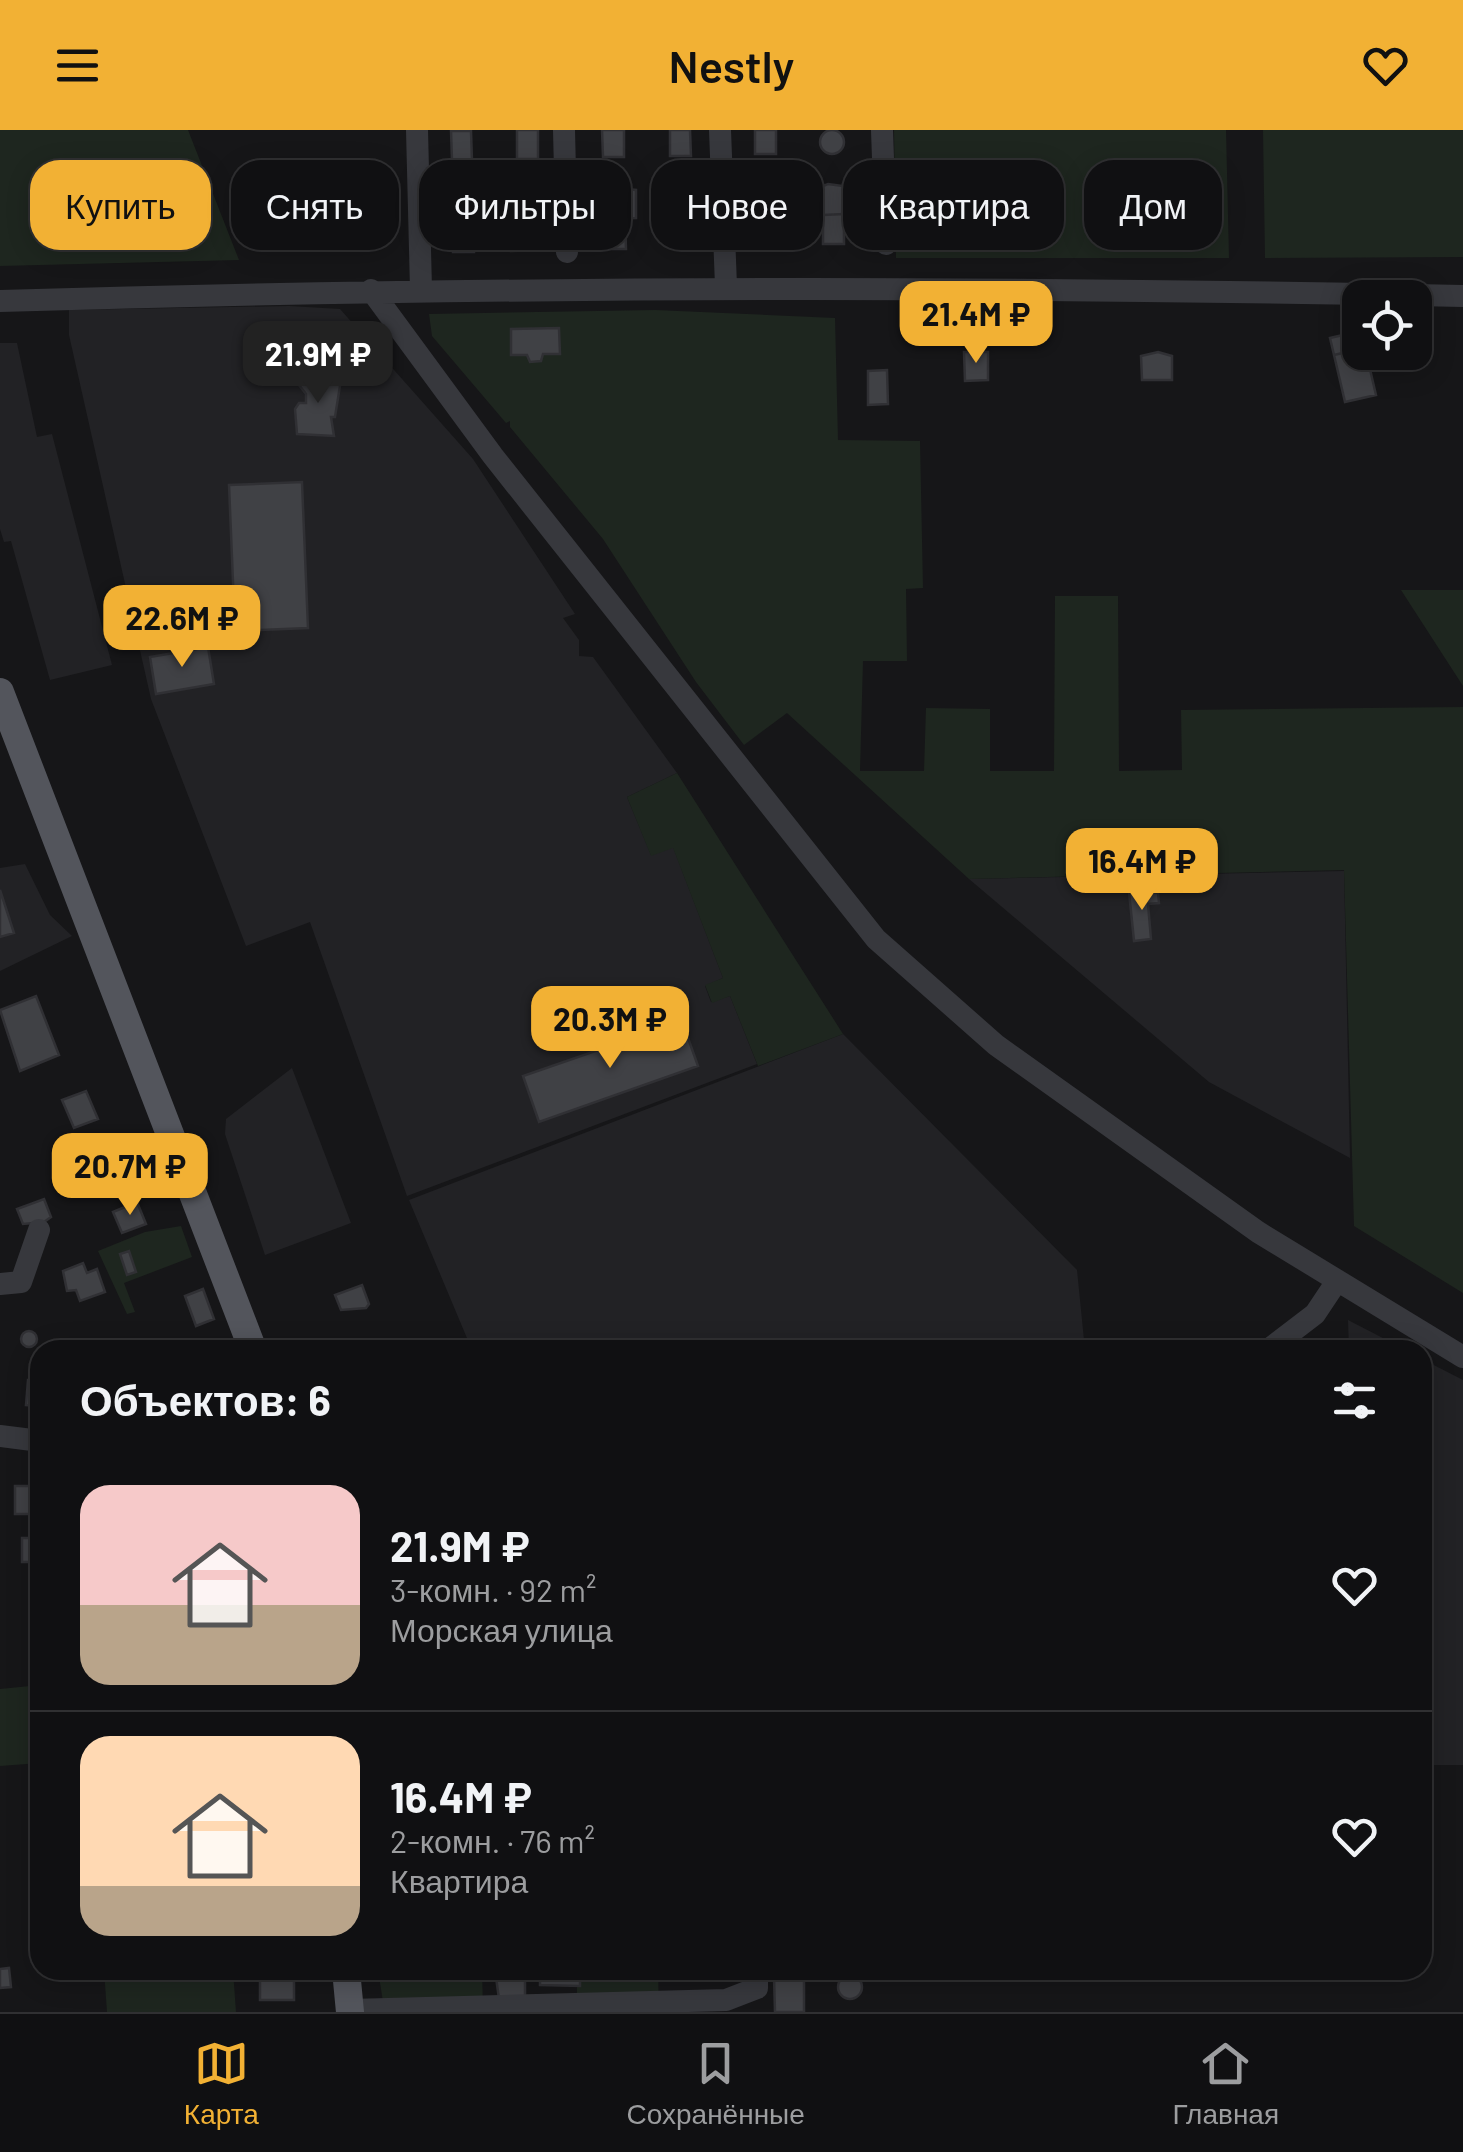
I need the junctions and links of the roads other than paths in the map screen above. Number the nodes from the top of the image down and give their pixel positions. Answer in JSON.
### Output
{"nodes":[{"id":1,"x":417,"y":130,"type":"edge"},
{"id":2,"x":564,"y":130,"type":"edge"},
{"id":3,"x":720,"y":130,"type":"edge"},
{"id":4,"x":882,"y":130,"type":"edge"},
{"id":5,"x":883,"y":160,"type":"edge"},
{"id":6,"x":566,"y":252,"type":"dead end"},
{"id":7,"x":726,"y":286,"type":"junction"},
{"id":8,"x":421,"y":289,"type":"junction"},
{"id":9,"x":372,"y":290,"type":"junction"},
{"id":10,"x":1463,"y":296,"type":"edge"},
{"id":11,"x":0,"y":301,"type":"edge"},
{"id":12,"x":0,"y":692,"type":"edge"},
{"id":13,"x":39,"y":1230,"type":"dead end"},
{"id":14,"x":1336,"y":1281,"type":"junction"},
{"id":15,"x":0,"y":1284,"type":"edge"},
{"id":16,"x":249,"y":1340,"type":"edge"},
{"id":17,"x":1281,"y":1340,"type":"edge"},
{"id":18,"x":1463,"y":1356,"type":"edge"},
{"id":19,"x":0,"y":1436,"type":"edge"},
{"id":20,"x":30,"y":1439,"type":"edge"},
{"id":21,"x":347,"y":1980,"type":"edge"},
{"id":22,"x":756,"y":1980,"type":"edge"},
{"id":23,"x":350,"y":2011,"type":"edge"}],
"edges":[{"from":1,"to":8,"type":"street"},
{"from":2,"to":6,"type":"street"},
{"from":3,"to":7,"type":"street"},
{"from":4,"to":5,"type":"street"},
{"from":7,"to":8,"type":"street"},
{"from":7,"to":10,"type":"street"},
{"from":8,"to":9,"type":"street"},
{"from":9,"to":11,"type":"street"},
{"from":9,"to":14,"type":"street"},
{"from":12,"to":16,"type":"main road"},
{"from":13,"to":15,"type":"street"},
{"from":14,"to":17,"type":"street"},
{"from":14,"to":18,"type":"street"},
{"from":19,"to":20,"type":"street"},
{"from":21,"to":23,"type":"main road"},
{"from":22,"to":23,"type":"street"}]}
